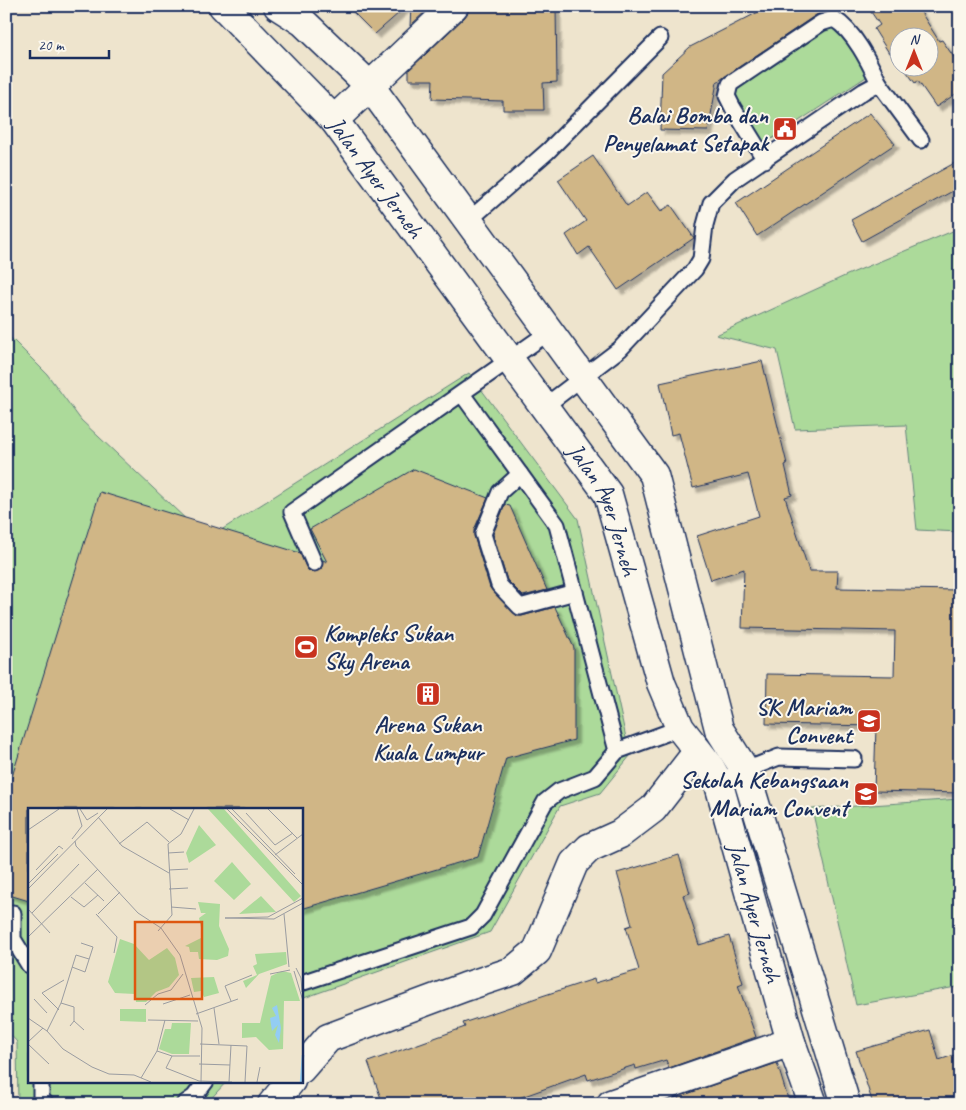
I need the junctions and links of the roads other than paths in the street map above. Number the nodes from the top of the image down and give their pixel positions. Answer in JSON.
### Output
{"nodes":[{"id":1,"x":223,"y":6,"type":"edge"},
{"id":2,"x":278,"y":6,"type":"edge"},
{"id":3,"x":454,"y":6,"type":"edge"},
{"id":4,"x":660,"y":38,"type":"dead end"},
{"id":5,"x":879,"y":83,"type":"junction"},
{"id":6,"x":370,"y":86,"type":"junction"},
{"id":7,"x":334,"y":120,"type":"junction"},
{"id":8,"x":921,"y":140,"type":"dead end"},
{"id":9,"x":765,"y":160,"type":"junction"},
{"id":10,"x":468,"y":220,"type":"junction"},
{"id":11,"x":549,"y":332,"type":"junction"},
{"id":12,"x":511,"y":359,"type":"junction"},
{"id":13,"x":582,"y":378,"type":"junction"},
{"id":14,"x":462,"y":394,"type":"junction"},
{"id":15,"x":545,"y":406,"type":"junction"},
{"id":16,"x":520,"y":474,"type":"junction"},
{"id":17,"x":314,"y":563,"type":"dead end"},
{"id":18,"x":575,"y":592,"type":"junction"},
{"id":19,"x":680,"y":728,"type":"junction"},
{"id":20,"x":617,"y":751,"type":"junction"},
{"id":21,"x":698,"y":751,"type":"junction"},
{"id":22,"x":854,"y":759,"type":"dead end"},
{"id":23,"x":745,"y":770,"type":"junction"},
{"id":24,"x":718,"y":781,"type":"junction"},
{"id":25,"x":14,"y":913,"type":"dead end"},
{"id":26,"x":28,"y":963,"type":"edge"},
{"id":27,"x":302,"y":982,"type":"edge"},
{"id":28,"x":791,"y":1042,"type":"junction"},
{"id":29,"x":302,"y":1068,"type":"edge"},
{"id":30,"x":40,"y":1082,"type":"edge"},
{"id":31,"x":205,"y":1082,"type":"edge"},
{"id":32,"x":290,"y":1082,"type":"edge"},
{"id":33,"x":46,"y":1104,"type":"edge"},
{"id":34,"x":184,"y":1104,"type":"edge"},
{"id":35,"x":272,"y":1104,"type":"edge"},
{"id":36,"x":612,"y":1104,"type":"edge"},
{"id":37,"x":813,"y":1104,"type":"edge"},
{"id":38,"x":846,"y":1104,"type":"edge"}],
"edges":[{"from":1,"to":7,"type":"main road","name":"Jalan Ayer Jerneh"},
{"from":2,"to":6,"type":"main road","name":"Jalan Ayer Jerneh"},
{"from":3,"to":6,"type":"main road"},
{"from":4,"to":10,"type":"lane"},
{"from":5,"to":8,"type":"lane"},
{"from":5,"to":9,"type":"lane"},
{"from":5,"to":9,"type":"lane"},
{"from":6,"to":7,"type":"main road"},
{"from":6,"to":10,"type":"main road","name":"Jalan Ayer Jerneh"},
{"from":7,"to":12,"type":"main road","name":"Jalan Ayer Jerneh"},
{"from":9,"to":13,"type":"lane"},
{"from":10,"to":11,"type":"main road","name":"Jalan Ayer Jerneh"},
{"from":11,"to":12,"type":"lane"},
{"from":11,"to":13,"type":"main road","name":"Jalan Ayer Jerneh"},
{"from":12,"to":14,"type":"lane"},
{"from":12,"to":15,"type":"main road","name":"Jalan Ayer Jerneh"},
{"from":13,"to":15,"type":"lane"},
{"from":13,"to":23,"type":"main road","name":"Jalan Ayer Jerneh"},
{"from":14,"to":16,"type":"lane"},
{"from":14,"to":17,"type":"lane"},
{"from":15,"to":19,"type":"main road","name":"Jalan Ayer Jerneh"},
{"from":16,"to":18,"type":"lane"},
{"from":16,"to":18,"type":"lane"},
{"from":18,"to":20,"type":"lane"},
{"from":19,"to":20,"type":"lane"},
{"from":19,"to":21,"type":"main road","name":"Jalan Ayer Jerneh"},
{"from":20,"to":27,"type":"lane"},
{"from":21,"to":24,"type":"main road","name":"Jalan Ayer Jerneh"},
{"from":21,"to":29,"type":"main road"},
{"from":22,"to":23,"type":"lane"},
{"from":23,"to":24,"type":"lane"},
{"from":23,"to":38,"type":"main road","name":"Jalan Ayer Jerneh"},
{"from":24,"to":28,"type":"main road","name":"Jalan Ayer Jerneh"},
{"from":25,"to":26,"type":"lane"},
{"from":28,"to":36,"type":"main road"},
{"from":28,"to":37,"type":"main road","name":"Jalan Ayer Jerneh"},
{"from":30,"to":33,"type":"lane"},
{"from":31,"to":34,"type":"lane"},
{"from":32,"to":35,"type":"main road"}]}
